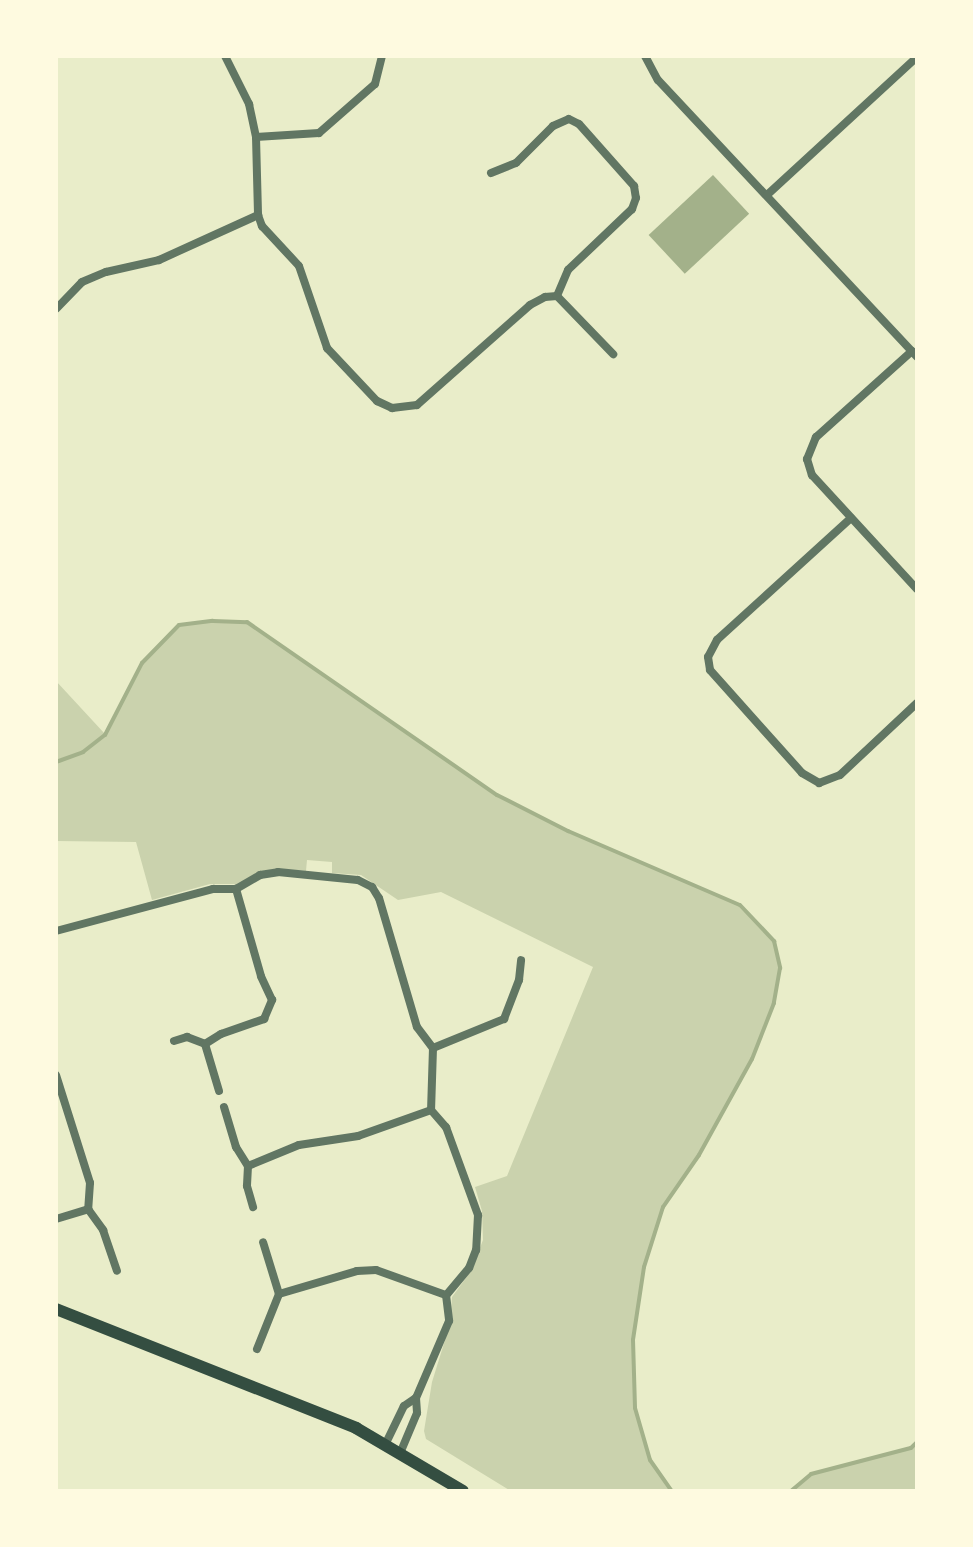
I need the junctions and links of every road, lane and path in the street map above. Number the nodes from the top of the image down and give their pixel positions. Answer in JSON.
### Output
{"nodes":[{"id":1,"x":225,"y":56,"type":"edge"},
{"id":2,"x":382,"y":56,"type":"edge"},
{"id":3,"x":645,"y":56,"type":"edge"},
{"id":4,"x":917,"y":57,"type":"edge"},
{"id":5,"x":256,"y":137,"type":"junction"},
{"id":6,"x":491,"y":173,"type":"dead end"},
{"id":7,"x":767,"y":195,"type":"junction"},
{"id":8,"x":258,"y":215,"type":"junction"},
{"id":9,"x":557,"y":296,"type":"junction"},
{"id":10,"x":56,"y":309,"type":"edge"},
{"id":11,"x":613,"y":354,"type":"dead end"},
{"id":12,"x":914,"y":354,"type":"edge"},
{"id":13,"x":851,"y":518,"type":"junction"},
{"id":14,"x":917,"y":589,"type":"edge"},
{"id":15,"x":917,"y":703,"type":"edge"},
{"id":16,"x":236,"y":889,"type":"junction"},
{"id":17,"x":56,"y":931,"type":"edge"},
{"id":18,"x":521,"y":960,"type":"dead end"},
{"id":19,"x":174,"y":1041,"type":"dead end"},
{"id":20,"x":205,"y":1044,"type":"junction"},
{"id":21,"x":433,"y":1048,"type":"junction"},
{"id":22,"x":56,"y":1075,"type":"edge"},
{"id":23,"x":219,"y":1091,"type":"dead end"},
{"id":24,"x":224,"y":1107,"type":"dead end"},
{"id":25,"x":431,"y":1110,"type":"junction"},
{"id":26,"x":248,"y":1166,"type":"junction"},
{"id":27,"x":253,"y":1207,"type":"dead end"},
{"id":28,"x":88,"y":1209,"type":"junction"},
{"id":29,"x":56,"y":1219,"type":"edge"},
{"id":30,"x":263,"y":1242,"type":"dead end"},
{"id":31,"x":117,"y":1271,"type":"dead end"},
{"id":32,"x":279,"y":1294,"type":"junction"},
{"id":33,"x":446,"y":1295,"type":"junction"},
{"id":34,"x":56,"y":1309,"type":"edge"},
{"id":35,"x":257,"y":1349,"type":"dead end"},
{"id":36,"x":416,"y":1398,"type":"junction"},
{"id":37,"x":386,"y":1443,"type":"junction"},
{"id":38,"x":401,"y":1451,"type":"junction"},
{"id":39,"x":463,"y":1491,"type":"edge"}],
"edges":[{"from":1,"to":5,"type":"street"},
{"from":2,"to":5,"type":"street"},
{"from":3,"to":7,"type":"street"},
{"from":4,"to":7,"type":"street"},
{"from":5,"to":8,"type":"street"},
{"from":6,"to":9,"type":"street"},
{"from":7,"to":12,"type":"street"},
{"from":8,"to":9,"type":"street"},
{"from":8,"to":10,"type":"street"},
{"from":9,"to":11,"type":"street"},
{"from":12,"to":13,"type":"street"},
{"from":13,"to":14,"type":"street"},
{"from":13,"to":15,"type":"street"},
{"from":16,"to":17,"type":"street"},
{"from":16,"to":20,"type":"street"},
{"from":16,"to":21,"type":"street"},
{"from":18,"to":21,"type":"street"},
{"from":19,"to":20,"type":"street"},
{"from":20,"to":23,"type":"street"},
{"from":21,"to":25,"type":"street"},
{"from":22,"to":28,"type":"street"},
{"from":24,"to":26,"type":"street"},
{"from":25,"to":26,"type":"street"},
{"from":25,"to":33,"type":"street"},
{"from":26,"to":27,"type":"street"},
{"from":28,"to":29,"type":"street"},
{"from":28,"to":31,"type":"street"},
{"from":30,"to":32,"type":"street"},
{"from":32,"to":33,"type":"street"},
{"from":32,"to":35,"type":"street"},
{"from":33,"to":36,"type":"street"},
{"from":34,"to":37,"type":"main road"},
{"from":36,"to":37,"type":"street"},
{"from":36,"to":38,"type":"street"},
{"from":37,"to":38,"type":"main road"},
{"from":38,"to":39,"type":"main road"}]}
